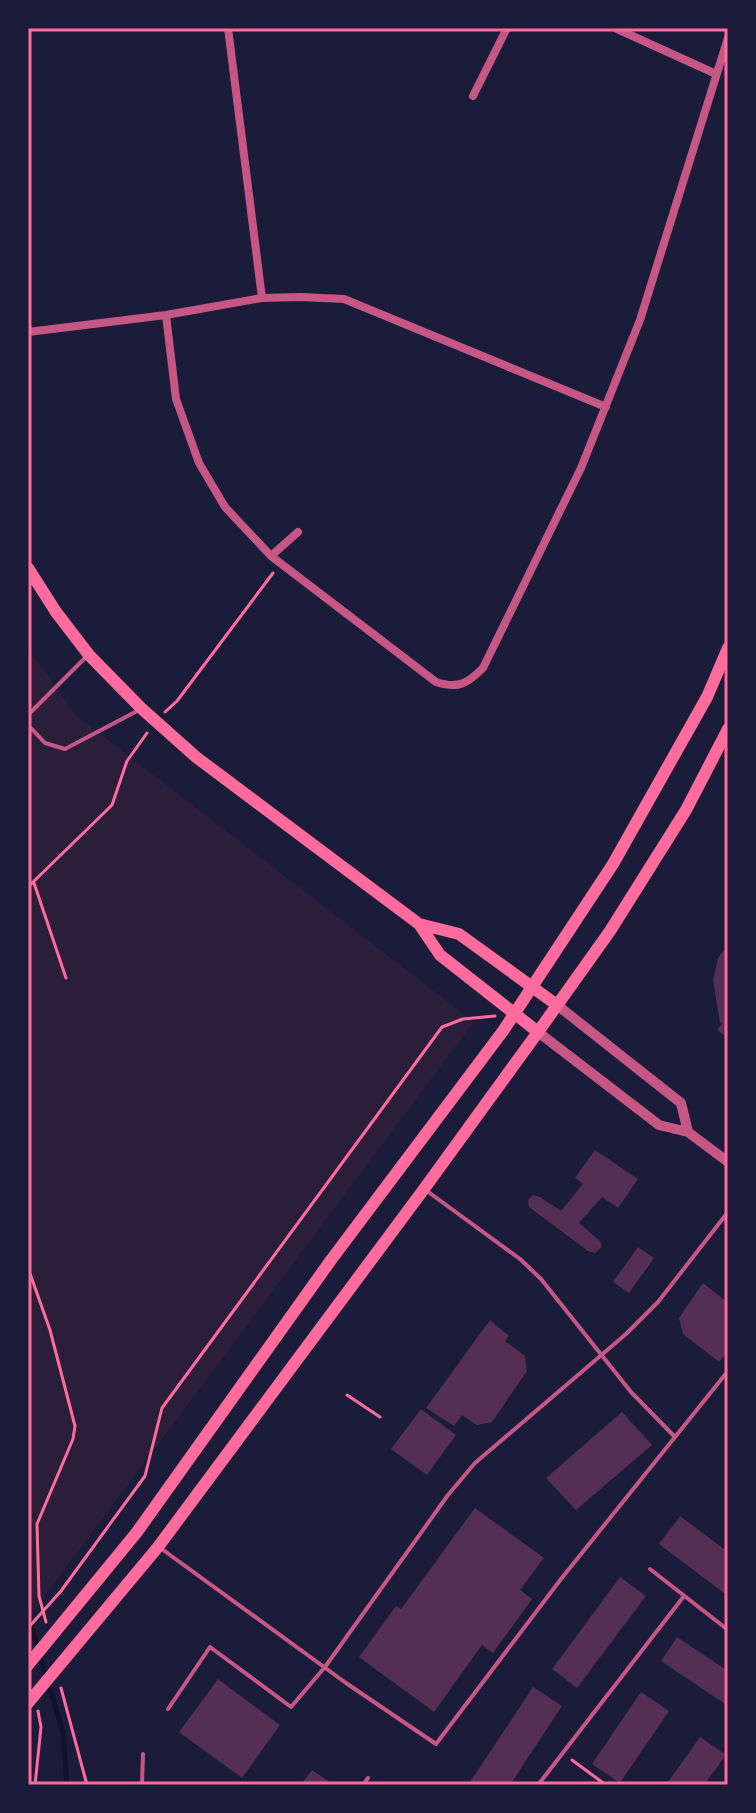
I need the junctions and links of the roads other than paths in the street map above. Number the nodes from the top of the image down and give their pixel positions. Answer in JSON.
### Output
{"nodes":[{"id":1,"x":228,"y":28,"type":"edge"},
{"id":2,"x":507,"y":28,"type":"edge"},
{"id":3,"x":615,"y":28,"type":"edge"},
{"id":4,"x":728,"y":38,"type":"edge"},
{"id":5,"x":716,"y":74,"type":"junction"},
{"id":6,"x":473,"y":96,"type":"dead end"},
{"id":7,"x":262,"y":298,"type":"junction"},
{"id":8,"x":166,"y":315,"type":"junction"},
{"id":9,"x":28,"y":332,"type":"edge"},
{"id":10,"x":606,"y":407,"type":"junction"},
{"id":11,"x":298,"y":532,"type":"dead end"},
{"id":12,"x":271,"y":556,"type":"junction"},
{"id":13,"x":28,"y":568,"type":"edge"},
{"id":14,"x":728,"y":648,"type":"edge"},
{"id":15,"x":89,"y":655,"type":"junction"},
{"id":16,"x":141,"y":708,"type":"junction"},
{"id":17,"x":28,"y":715,"type":"edge"},
{"id":18,"x":28,"y":725,"type":"edge"},
{"id":19,"x":728,"y":729,"type":"edge"},
{"id":20,"x":419,"y":924,"type":"junction"},
{"id":21,"x":532,"y":987,"type":"junction"},
{"id":22,"x":557,"y":1005,"type":"junction"},
{"id":23,"x":515,"y":1013,"type":"junction"},
{"id":24,"x":538,"y":1032,"type":"junction"},
{"id":25,"x":688,"y":1132,"type":"junction"},
{"id":26,"x":728,"y":1162,"type":"edge"},
{"id":27,"x":424,"y":1189,"type":"junction"},
{"id":28,"x":728,"y":1212,"type":"edge"},
{"id":29,"x":601,"y":1354,"type":"junction"},
{"id":30,"x":728,"y":1371,"type":"edge"},
{"id":31,"x":674,"y":1436,"type":"junction"},
{"id":32,"x":158,"y":1547,"type":"junction"},
{"id":33,"x":650,"y":1569,"type":"dead end"},
{"id":34,"x":684,"y":1596,"type":"junction"},
{"id":35,"x":728,"y":1630,"type":"edge"},
{"id":36,"x":28,"y":1665,"type":"edge"},
{"id":37,"x":325,"y":1667,"type":"junction"},
{"id":38,"x":31,"y":1701,"type":"edge"},
{"id":39,"x":168,"y":1709,"type":"dead end"},
{"id":40,"x":143,"y":1754,"type":"dead end"},
{"id":41,"x":368,"y":1778,"type":"dead end"},
{"id":42,"x":142,"y":1785,"type":"edge"},
{"id":43,"x":363,"y":1785,"type":"edge"},
{"id":44,"x":538,"y":1785,"type":"edge"}],
"edges":[{"from":1,"to":7,"type":"street"},
{"from":2,"to":6,"type":"street"},
{"from":3,"to":5,"type":"street"},
{"from":4,"to":5,"type":"street"},
{"from":5,"to":10,"type":"street"},
{"from":7,"to":8,"type":"street"},
{"from":7,"to":10,"type":"street"},
{"from":8,"to":9,"type":"street"},
{"from":8,"to":12,"type":"street"},
{"from":10,"to":12,"type":"street"},
{"from":11,"to":12,"type":"street"},
{"from":13,"to":15,"type":"main road"},
{"from":14,"to":21,"type":"main road"},
{"from":15,"to":16,"type":"main road"},
{"from":15,"to":17,"type":"lane"},
{"from":16,"to":18,"type":"lane"},
{"from":16,"to":20,"type":"main road"},
{"from":19,"to":22,"type":"main road"},
{"from":20,"to":21,"type":"main road"},
{"from":20,"to":23,"type":"main road"},
{"from":21,"to":22,"type":"main road"},
{"from":21,"to":23,"type":"main road"},
{"from":22,"to":24,"type":"main road"},
{"from":22,"to":25,"type":"street"},
{"from":23,"to":24,"type":"main road"},
{"from":23,"to":36,"type":"main road"},
{"from":24,"to":25,"type":"street"},
{"from":24,"to":27,"type":"main road"},
{"from":25,"to":26,"type":"street"},
{"from":27,"to":29,"type":"lane"},
{"from":27,"to":32,"type":"main road"},
{"from":28,"to":29,"type":"lane"},
{"from":29,"to":31,"type":"lane"},
{"from":29,"to":37,"type":"lane"},
{"from":30,"to":31,"type":"lane"},
{"from":31,"to":37,"type":"lane"},
{"from":32,"to":37,"type":"lane"},
{"from":32,"to":38,"type":"main road"},
{"from":33,"to":34,"type":"lane"},
{"from":34,"to":35,"type":"lane"},
{"from":34,"to":44,"type":"lane"},
{"from":37,"to":39,"type":"lane"},
{"from":40,"to":42,"type":"lane"},
{"from":41,"to":43,"type":"lane"}]}
